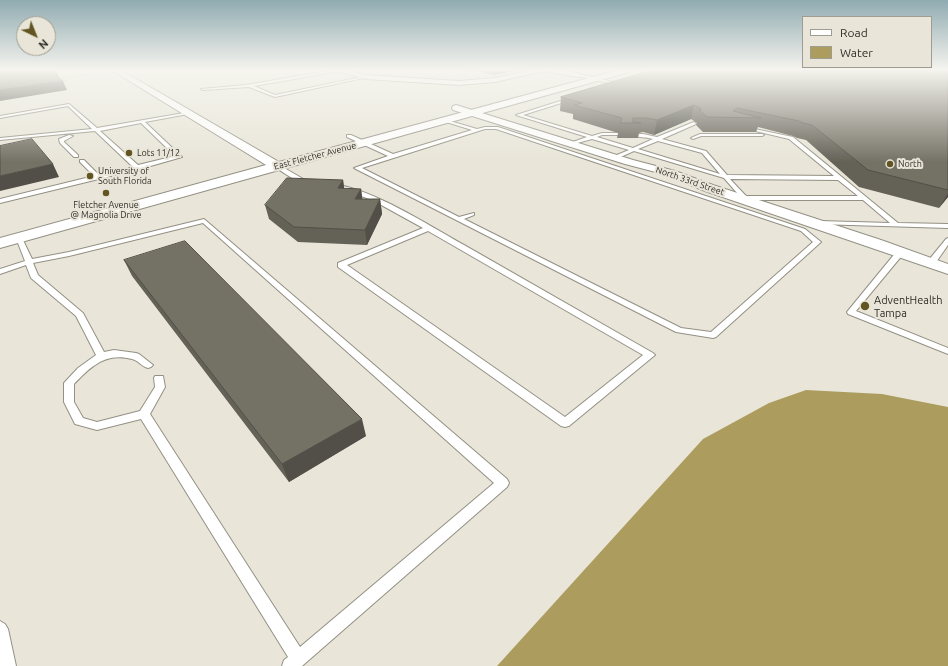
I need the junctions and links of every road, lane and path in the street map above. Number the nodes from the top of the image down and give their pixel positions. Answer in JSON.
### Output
{"nodes":[{"id":1,"x":167,"y":100,"type":"edge"},
{"id":2,"x":485,"y":100,"type":"edge"},
{"id":3,"x":515,"y":100,"type":"edge"},
{"id":4,"x":569,"y":100,"type":"edge"},
{"id":5,"x":456,"y":108,"type":"junction"},
{"id":6,"x":186,"y":111,"type":"junction"},
{"id":7,"x":471,"y":112,"type":"junction"},
{"id":8,"x":0,"y":117,"type":"edge"},
{"id":9,"x":445,"y":120,"type":"junction"},
{"id":10,"x":140,"y":121,"type":"junction"},
{"id":11,"x":694,"y":123,"type":"edge"},
{"id":12,"x":740,"y":126,"type":"edge"},
{"id":13,"x":96,"y":130,"type":"junction"},
{"id":14,"x":478,"y":131,"type":"junction"},
{"id":15,"x":616,"y":134,"type":"edge"},
{"id":16,"x":633,"y":135,"type":"edge"},
{"id":17,"x":777,"y":135,"type":"junction"},
{"id":18,"x":349,"y":136,"type":"junction"},
{"id":19,"x":592,"y":137,"type":"junction"},
{"id":20,"x":693,"y":138,"type":"dead end"},
{"id":21,"x":0,"y":139,"type":"edge"},
{"id":22,"x":658,"y":139,"type":"junction"},
{"id":23,"x":363,"y":142,"type":"junction"},
{"id":24,"x":572,"y":144,"type":"junction"},
{"id":25,"x":633,"y":150,"type":"junction"},
{"id":26,"x":76,"y":156,"type":"dead end"},
{"id":27,"x":393,"y":156,"type":"junction"},
{"id":28,"x":280,"y":157,"type":"junction"},
{"id":29,"x":263,"y":158,"type":"junction"},
{"id":30,"x":614,"y":158,"type":"junction"},
{"id":31,"x":82,"y":161,"type":"dead end"},
{"id":32,"x":138,"y":168,"type":"junction"},
{"id":33,"x":98,"y":177,"type":"junction"},
{"id":34,"x":725,"y":177,"type":"junction"},
{"id":35,"x":840,"y":178,"type":"junction"},
{"id":36,"x":864,"y":198,"type":"junction"},
{"id":37,"x":744,"y":199,"type":"junction"},
{"id":38,"x":104,"y":200,"type":"dead end"},
{"id":39,"x":0,"y":201,"type":"edge"},
{"id":40,"x":58,"y":212,"type":"dead end"},
{"id":41,"x":472,"y":214,"type":"dead end"},
{"id":42,"x":458,"y":219,"type":"junction"},
{"id":43,"x":22,"y":221,"type":"dead end"},
{"id":44,"x":816,"y":223,"type":"junction"},
{"id":45,"x":897,"y":225,"type":"junction"},
{"id":46,"x":948,"y":226,"type":"edge"},
{"id":47,"x":428,"y":228,"type":"junction"},
{"id":48,"x":19,"y":238,"type":"junction"},
{"id":49,"x":948,"y":240,"type":"edge"},
{"id":50,"x":0,"y":243,"type":"edge"},
{"id":51,"x":900,"y":253,"type":"junction"},
{"id":52,"x":29,"y":262,"type":"junction"},
{"id":53,"x":931,"y":263,"type":"junction"},
{"id":54,"x":948,"y":268,"type":"edge"},
{"id":55,"x":0,"y":272,"type":"edge"},
{"id":56,"x":948,"y":351,"type":"edge"},
{"id":57,"x":101,"y":356,"type":"junction"},
{"id":58,"x":148,"y":365,"type":"dead end"},
{"id":59,"x":159,"y":378,"type":"dead end"},
{"id":60,"x":144,"y":414,"type":"junction"},
{"id":61,"x":0,"y":628,"type":"edge"},
{"id":62,"x":294,"y":663,"type":"edge"},
{"id":63,"x":8,"y":666,"type":"edge"}],
"edges":[{"from":1,"to":6,"type":"main road"},
{"from":2,"to":5,"type":"main road","name":"East Fletcher Avenue"},
{"from":3,"to":7,"type":"main road","name":"East Fletcher Avenue"},
{"from":4,"to":19,"type":"lane"},
{"from":5,"to":7,"type":"street","name":"North 33rd Street"},
{"from":5,"to":18,"type":"main road","name":"East Fletcher Avenue"},
{"from":6,"to":10,"type":"lane"},
{"from":6,"to":29,"type":"main road"},
{"from":7,"to":9,"type":"main road","name":"East Fletcher Avenue"},
{"from":7,"to":24,"type":"street","name":"North 33rd Street"},
{"from":8,"to":13,"type":"lane"},
{"from":9,"to":14,"type":"lane"},
{"from":9,"to":23,"type":"main road","name":"East Fletcher Avenue"},
{"from":10,"to":13,"type":"lane"},
{"from":10,"to":32,"type":"lane"},
{"from":11,"to":22,"type":"lane"},
{"from":12,"to":17,"type":"lane"},
{"from":13,"to":21,"type":"lane"},
{"from":13,"to":26,"type":"lane"},
{"from":13,"to":32,"type":"lane"},
{"from":14,"to":27,"type":"lane"},
{"from":14,"to":42,"type":"lane"},
{"from":15,"to":19,"type":"lane"},
{"from":16,"to":22,"type":"lane"},
{"from":17,"to":20,"type":"lane"},
{"from":17,"to":35,"type":"lane"},
{"from":18,"to":23,"type":"lane"},
{"from":18,"to":28,"type":"main road","name":"East Fletcher Avenue"},
{"from":19,"to":24,"type":"lane"},
{"from":19,"to":25,"type":"lane"},
{"from":22,"to":25,"type":"lane"},
{"from":22,"to":34,"type":"lane"},
{"from":23,"to":27,"type":"lane"},
{"from":23,"to":28,"type":"main road","name":"East Fletcher Avenue"},
{"from":24,"to":30,"type":"street","name":"North 33rd Street"},
{"from":25,"to":30,"type":"lane"},
{"from":25,"to":34,"type":"lane"},
{"from":27,"to":42,"type":"lane"},
{"from":28,"to":29,"type":"main road"},
{"from":28,"to":47,"type":"lane"},
{"from":28,"to":48,"type":"main road","name":"East Fletcher Avenue"},
{"from":29,"to":38,"type":"main road","name":"East Fletcher Avenue"},
{"from":30,"to":37,"type":"street","name":"North 33rd Street"},
{"from":31,"to":33,"type":"lane"},
{"from":32,"to":33,"type":"lane"},
{"from":33,"to":39,"type":"lane"},
{"from":34,"to":35,"type":"lane"},
{"from":34,"to":37,"type":"lane"},
{"from":35,"to":36,"type":"lane"},
{"from":36,"to":37,"type":"lane"},
{"from":36,"to":45,"type":"lane"},
{"from":37,"to":44,"type":"street","name":"North 33rd Street"},
{"from":40,"to":43,"type":"main road"},
{"from":41,"to":42,"type":"lane"},
{"from":44,"to":45,"type":"lane"},
{"from":44,"to":51,"type":"street","name":"North 33rd Street"},
{"from":45,"to":46,"type":"lane"},
{"from":47,"to":47,"type":"lane"},
{"from":48,"to":50,"type":"main road","name":"East Fletcher Avenue"},
{"from":48,"to":52,"type":"lane"},
{"from":49,"to":53,"type":"lane"},
{"from":51,"to":53,"type":"street","name":"North 33rd Street"},
{"from":51,"to":56,"type":"lane"},
{"from":52,"to":55,"type":"lane"},
{"from":52,"to":57,"type":"lane"},
{"from":52,"to":62,"type":"lane"},
{"from":53,"to":54,"type":"street","name":"North 33rd Street"},
{"from":57,"to":58,"type":"lane"},
{"from":57,"to":60,"type":"lane"},
{"from":59,"to":60,"type":"lane"},
{"from":60,"to":62,"type":"lane"},
{"from":61,"to":63,"type":"lane"}]}
